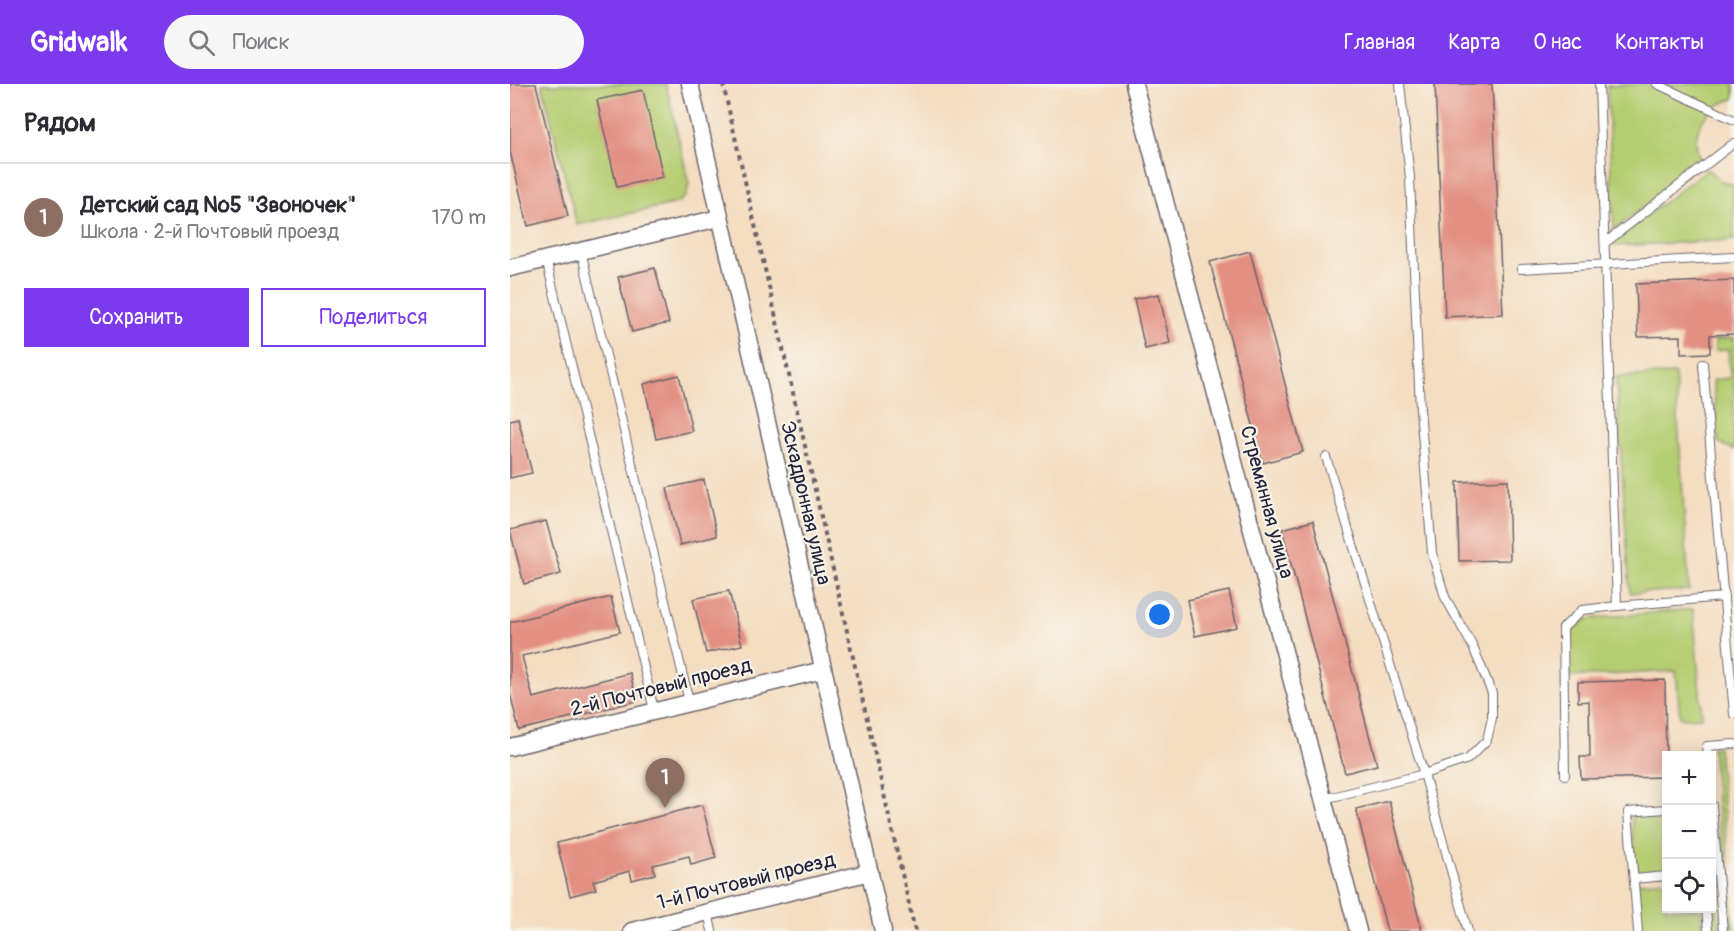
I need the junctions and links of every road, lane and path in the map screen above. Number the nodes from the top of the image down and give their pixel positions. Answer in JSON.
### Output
{"nodes":[{"id":1,"x":690,"y":84,"type":"edge"},
{"id":2,"x":723,"y":84,"type":"edge"},
{"id":3,"x":1134,"y":84,"type":"edge"},
{"id":4,"x":1400,"y":84,"type":"edge"},
{"id":5,"x":1599,"y":84,"type":"edge"},
{"id":6,"x":1657,"y":84,"type":"edge"},
{"id":7,"x":1734,"y":120,"type":"edge"},
{"id":8,"x":1734,"y":143,"type":"edge"},
{"id":9,"x":719,"y":218,"type":"junction"},
{"id":10,"x":1605,"y":243,"type":"junction"},
{"id":11,"x":581,"y":251,"type":"junction"},
{"id":12,"x":1734,"y":257,"type":"edge"},
{"id":13,"x":546,"y":259,"type":"junction"},
{"id":14,"x":1606,"y":265,"type":"junction"},
{"id":15,"x":510,"y":268,"type":"edge"},
{"id":16,"x":1521,"y":269,"type":"dead end"},
{"id":17,"x":1703,"y":364,"type":"dead end"},
{"id":18,"x":1326,"y":457,"type":"dead end"},
{"id":19,"x":1724,"y":597,"type":"junction"},
{"id":20,"x":1617,"y":606,"type":"junction"},
{"id":21,"x":823,"y":670,"type":"junction"},
{"id":22,"x":689,"y":701,"type":"junction"},
{"id":23,"x":654,"y":710,"type":"junction"},
{"id":24,"x":1734,"y":714,"type":"edge"},
{"id":25,"x":1734,"y":744,"type":"edge"},
{"id":26,"x":510,"y":747,"type":"edge"},
{"id":27,"x":1708,"y":751,"type":"edge"},
{"id":28,"x":1424,"y":774,"type":"junction"},
{"id":29,"x":1565,"y":776,"type":"dead end"},
{"id":30,"x":1324,"y":799,"type":"junction"},
{"id":31,"x":1662,"y":809,"type":"edge"},
{"id":32,"x":870,"y":872,"type":"junction"},
{"id":33,"x":1662,"y":876,"type":"edge"},
{"id":34,"x":1634,"y":879,"type":"junction"},
{"id":35,"x":1716,"y":879,"type":"edge"},
{"id":36,"x":708,"y":912,"type":"junction"},
{"id":37,"x":1706,"y":913,"type":"edge"},
{"id":38,"x":669,"y":927,"type":"edge"},
{"id":39,"x":632,"y":931,"type":"edge"},
{"id":40,"x":712,"y":931,"type":"edge"},
{"id":41,"x":883,"y":931,"type":"edge"},
{"id":42,"x":915,"y":931,"type":"edge"},
{"id":43,"x":1358,"y":931,"type":"edge"},
{"id":44,"x":1468,"y":931,"type":"edge"},
{"id":45,"x":1638,"y":931,"type":"edge"},
{"id":46,"x":1708,"y":931,"type":"edge"},
{"id":47,"x":1723,"y":931,"type":"edge"}],
"edges":[{"from":1,"to":9,"type":"street","name":"Эскадронная улица"},
{"from":2,"to":42,"type":"path"},
{"from":3,"to":30,"type":"street","name":"Стремянная улица"},
{"from":4,"to":28,"type":"lane"},
{"from":5,"to":10,"type":"lane"},
{"from":6,"to":7,"type":"lane"},
{"from":8,"to":10,"type":"lane"},
{"from":9,"to":11,"type":"street"},
{"from":9,"to":21,"type":"street","name":"Эскадронная улица"},
{"from":10,"to":14,"type":"lane"},
{"from":11,"to":13,"type":"street"},
{"from":11,"to":22,"type":"lane"},
{"from":12,"to":14,"type":"lane"},
{"from":13,"to":15,"type":"street"},
{"from":13,"to":23,"type":"lane"},
{"from":14,"to":16,"type":"lane"},
{"from":14,"to":20,"type":"lane"},
{"from":17,"to":19,"type":"lane"},
{"from":18,"to":28,"type":"lane"},
{"from":19,"to":20,"type":"lane"},
{"from":19,"to":24,"type":"lane"},
{"from":20,"to":29,"type":"lane"},
{"from":21,"to":22,"type":"street","name":"2-й Почтовый проезд"},
{"from":21,"to":32,"type":"street","name":"Эскадронная улица"},
{"from":22,"to":23,"type":"street","name":"2-й Почтовый проезд"},
{"from":23,"to":26,"type":"street","name":"2-й Почтовый проезд"},
{"from":25,"to":27,"type":"lane"},
{"from":28,"to":30,"type":"lane"},
{"from":28,"to":44,"type":"lane"},
{"from":30,"to":43,"type":"street","name":"Стремянная улица"},
{"from":31,"to":34,"type":"lane"},
{"from":32,"to":36,"type":"street","name":"1-й Почтовый проезд"},
{"from":32,"to":41,"type":"street","name":"Эскадронная улица"},
{"from":33,"to":34,"type":"lane"},
{"from":34,"to":45,"type":"lane"},
{"from":35,"to":47,"type":"lane"},
{"from":36,"to":38,"type":"street","name":"1-й Почтовый проезд"},
{"from":36,"to":40,"type":"lane"},
{"from":37,"to":46,"type":"lane"},
{"from":38,"to":39,"type":"street","name":"1-й Почтовый проезд"}]}
